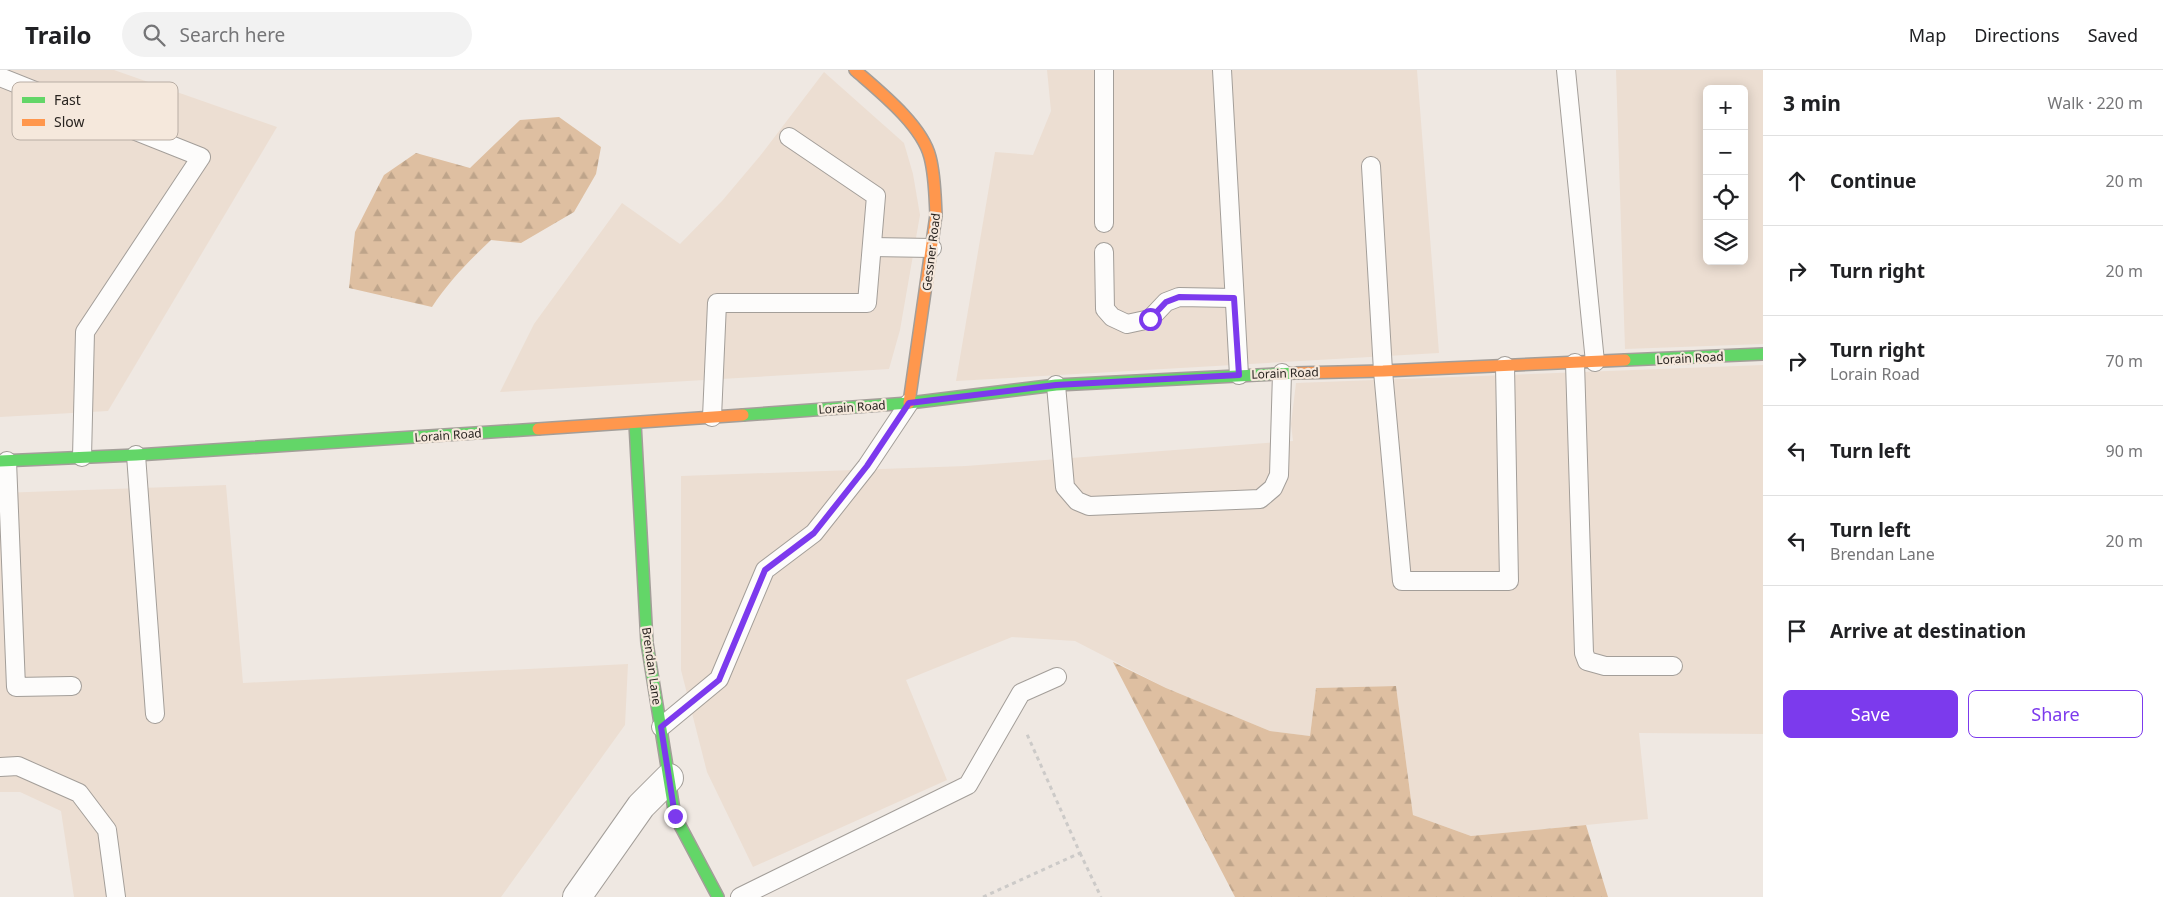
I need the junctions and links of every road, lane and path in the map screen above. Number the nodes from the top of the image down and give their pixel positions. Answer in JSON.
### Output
{"nodes":[{"id":1,"x":855,"y":70,"type":"edge"},
{"id":2,"x":1104,"y":70,"type":"edge"},
{"id":3,"x":1222,"y":70,"type":"edge"},
{"id":4,"x":1566,"y":70,"type":"edge"},
{"id":5,"x":0,"y":77,"type":"edge"},
{"id":6,"x":13,"y":82,"type":"edge"},
{"id":7,"x":789,"y":137,"type":"dead end"},
{"id":8,"x":158,"y":140,"type":"edge"},
{"id":9,"x":1371,"y":166,"type":"dead end"},
{"id":10,"x":1104,"y":223,"type":"dead end"},
{"id":11,"x":872,"y":247,"type":"junction"},
{"id":12,"x":932,"y":248,"type":"junction"},
{"id":13,"x":1104,"y":252,"type":"dead end"},
{"id":14,"x":1234,"y":298,"type":"junction"},
{"id":15,"x":1763,"y":356,"type":"edge"},
{"id":16,"x":1595,"y":362,"type":"junction"},
{"id":17,"x":1575,"y":363,"type":"junction"},
{"id":18,"x":1505,"y":366,"type":"junction"},
{"id":19,"x":1383,"y":371,"type":"junction"},
{"id":20,"x":1282,"y":373,"type":"junction"},
{"id":21,"x":1239,"y":375,"type":"junction"},
{"id":22,"x":1056,"y":385,"type":"junction"},
{"id":23,"x":909,"y":403,"type":"junction"},
{"id":24,"x":712,"y":417,"type":"junction"},
{"id":25,"x":635,"y":424,"type":"junction"},
{"id":26,"x":136,"y":455,"type":"junction"},
{"id":27,"x":82,"y":458,"type":"junction"},
{"id":28,"x":4,"y":461,"type":"edge"},
{"id":29,"x":1673,"y":666,"type":"dead end"},
{"id":30,"x":1057,"y":677,"type":"dead end"},
{"id":31,"x":72,"y":686,"type":"dead end"},
{"id":32,"x":1014,"y":705,"type":"junction"},
{"id":33,"x":155,"y":714,"type":"dead end"},
{"id":34,"x":661,"y":727,"type":"junction"},
{"id":35,"x":0,"y":767,"type":"edge"},
{"id":36,"x":669,"y":778,"type":"junction"},
{"id":37,"x":1080,"y":853,"type":"junction"},
{"id":38,"x":116,"y":897,"type":"edge"},
{"id":39,"x":577,"y":897,"type":"edge"},
{"id":40,"x":718,"y":897,"type":"edge"},
{"id":41,"x":740,"y":897,"type":"edge"},
{"id":42,"x":982,"y":897,"type":"edge"},
{"id":43,"x":1101,"y":897,"type":"edge"}],
"edges":[{"from":1,"to":12,"type":"main road","name":"Gessner Road"},
{"from":2,"to":10,"type":"lane"},
{"from":3,"to":14,"type":"lane"},
{"from":4,"to":16,"type":"lane"},
{"from":5,"to":6,"type":"lane"},
{"from":7,"to":11,"type":"lane"},
{"from":8,"to":27,"type":"lane"},
{"from":9,"to":19,"type":"lane"},
{"from":11,"to":12,"type":"lane"},
{"from":11,"to":24,"type":"lane"},
{"from":12,"to":23,"type":"main road","name":"Gessner Road"},
{"from":13,"to":14,"type":"lane"},
{"from":14,"to":21,"type":"lane"},
{"from":15,"to":16,"type":"main road","name":"Lorain Road"},
{"from":16,"to":17,"type":"main road","name":"Lorain Road"},
{"from":17,"to":18,"type":"main road","name":"Lorain Road"},
{"from":17,"to":29,"type":"lane"},
{"from":18,"to":19,"type":"main road","name":"Lorain Road"},
{"from":18,"to":19,"type":"lane"},
{"from":19,"to":20,"type":"main road","name":"Lorain Road"},
{"from":20,"to":21,"type":"main road","name":"Lorain Road"},
{"from":20,"to":22,"type":"lane"},
{"from":21,"to":22,"type":"main road","name":"Lorain Road"},
{"from":22,"to":23,"type":"main road","name":"Lorain Road"},
{"from":23,"to":24,"type":"main road","name":"Lorain Road"},
{"from":23,"to":34,"type":"lane"},
{"from":24,"to":25,"type":"main road","name":"Lorain Road"},
{"from":25,"to":26,"type":"main road","name":"Lorain Road"},
{"from":25,"to":34,"type":"main road","name":"Brendan Lane"},
{"from":26,"to":27,"type":"main road","name":"Lorain Road"},
{"from":26,"to":33,"type":"lane"},
{"from":27,"to":28,"type":"main road","name":"Lorain Road"},
{"from":28,"to":31,"type":"lane"},
{"from":30,"to":32,"type":"lane"},
{"from":32,"to":37,"type":"path"},
{"from":32,"to":41,"type":"lane"},
{"from":34,"to":36,"type":"main road","name":"Brendan Lane"},
{"from":35,"to":38,"type":"lane"},
{"from":36,"to":39,"type":"street"},
{"from":36,"to":40,"type":"main road","name":"Brendan Lane"},
{"from":37,"to":42,"type":"path"},
{"from":37,"to":43,"type":"path"}]}
